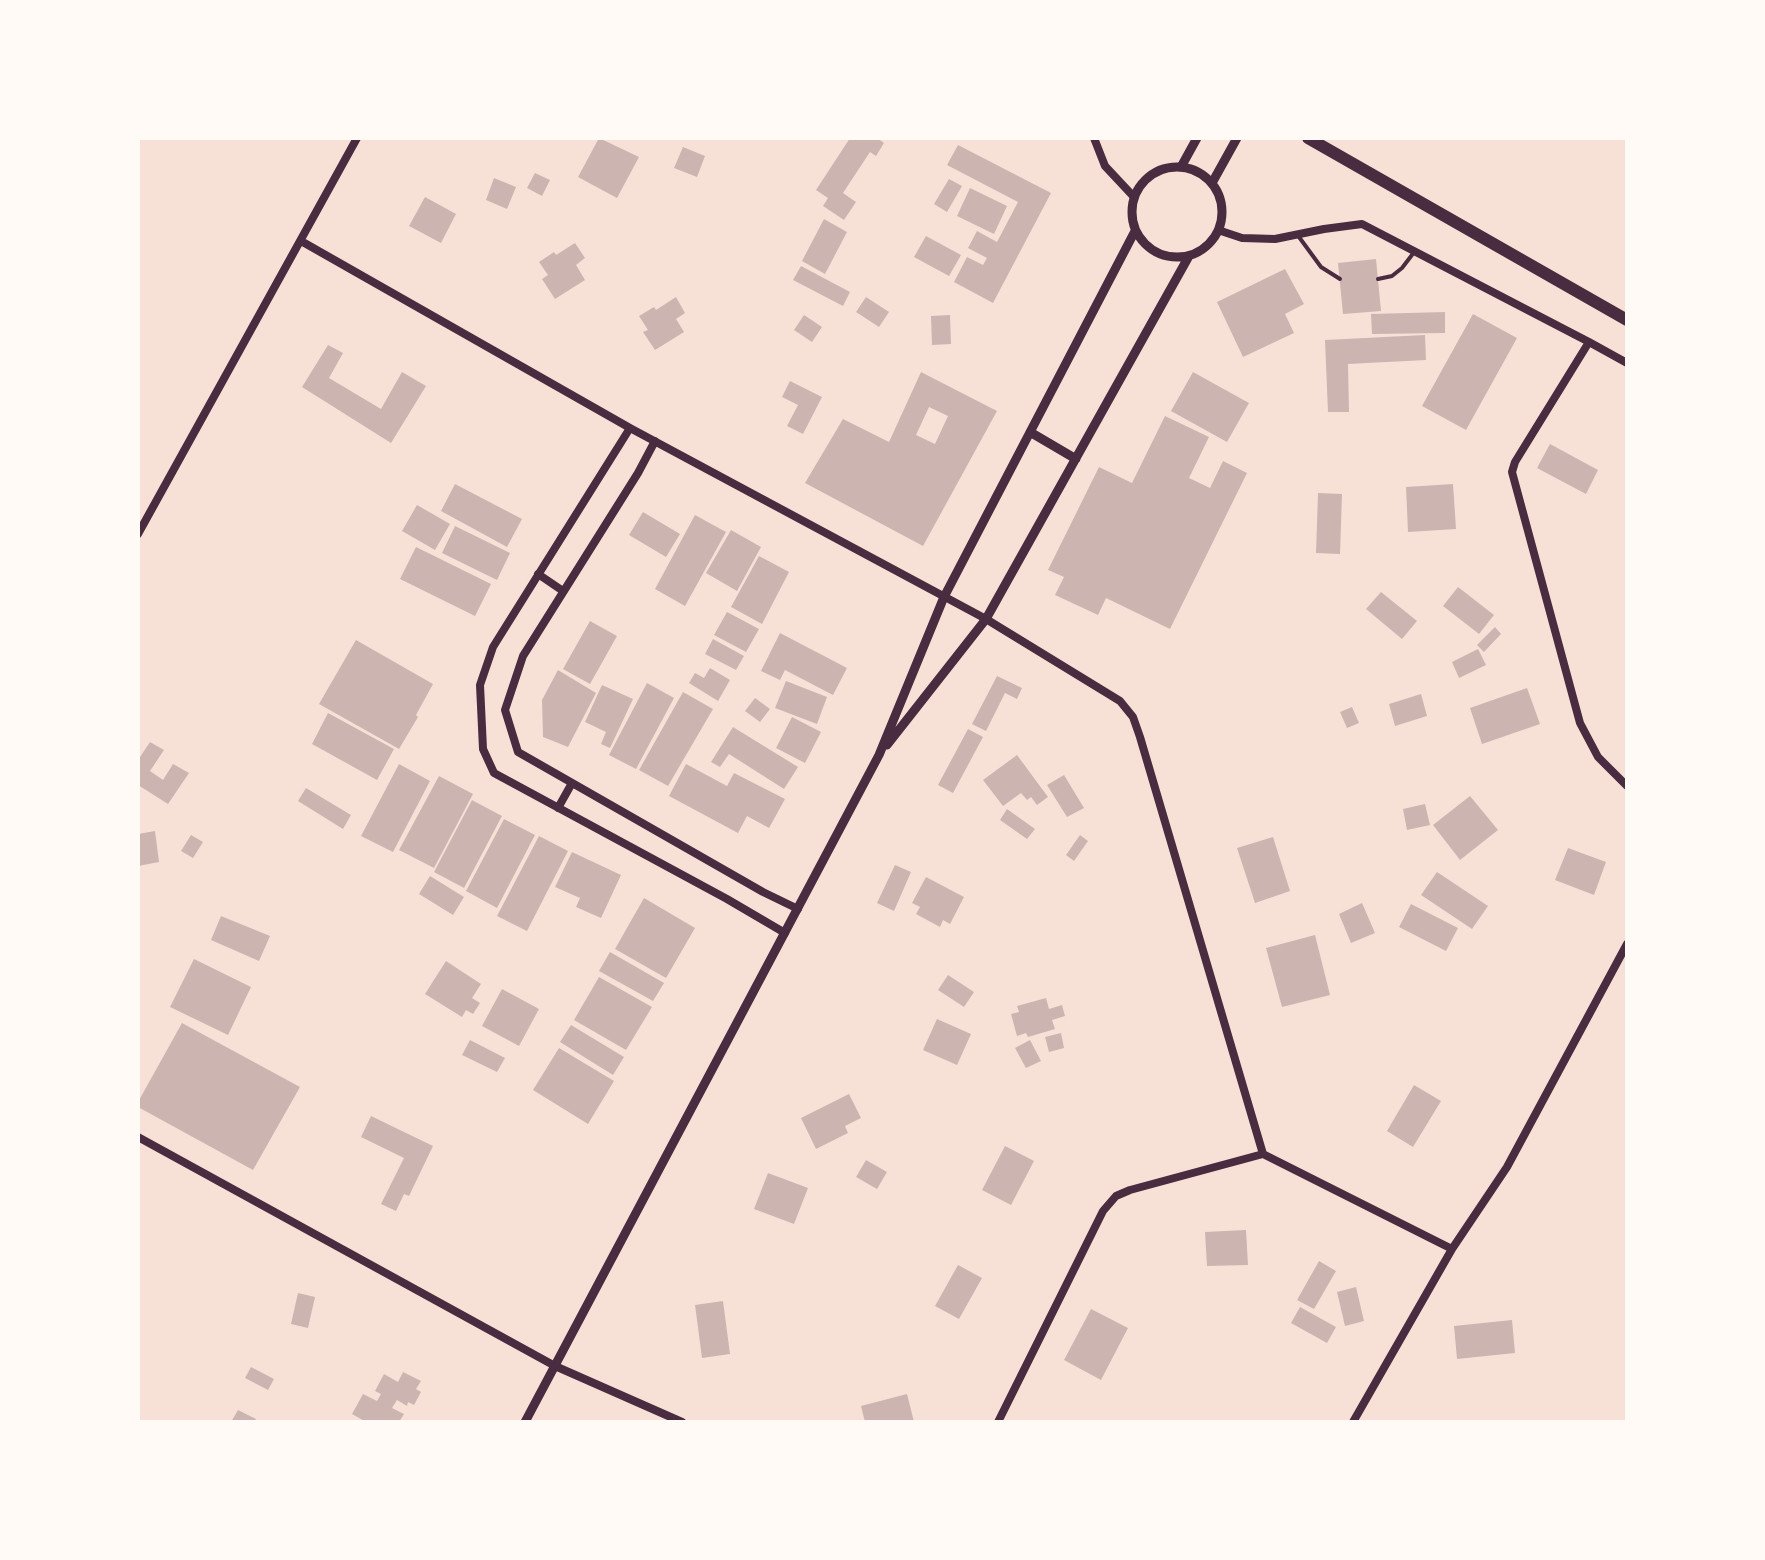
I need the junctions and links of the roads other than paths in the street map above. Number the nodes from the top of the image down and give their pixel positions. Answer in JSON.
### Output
{"nodes":[{"id":1,"x":357,"y":138,"type":"edge"},
{"id":2,"x":1094,"y":138,"type":"edge"},
{"id":3,"x":1197,"y":138,"type":"edge"},
{"id":4,"x":1237,"y":138,"type":"edge"},
{"id":5,"x":1308,"y":138,"type":"edge"},
{"id":6,"x":1181,"y":167,"type":"junction"},
{"id":7,"x":1212,"y":183,"type":"junction"},
{"id":8,"x":1134,"y":197,"type":"junction"},
{"id":9,"x":1218,"y":230,"type":"junction"},
{"id":10,"x":1135,"y":231,"type":"junction"},
{"id":11,"x":1298,"y":235,"type":"junction"},
{"id":12,"x":301,"y":241,"type":"junction"},
{"id":13,"x":1415,"y":251,"type":"junction"},
{"id":14,"x":1189,"y":256,"type":"junction"},
{"id":15,"x":1340,"y":279,"type":"dead end"},
{"id":16,"x":1378,"y":279,"type":"dead end"},
{"id":17,"x":1627,"y":320,"type":"edge"},
{"id":18,"x":1589,"y":342,"type":"junction"},
{"id":19,"x":1627,"y":363,"type":"edge"},
{"id":20,"x":630,"y":428,"type":"junction"},
{"id":21,"x":1030,"y":432,"type":"junction"},
{"id":22,"x":655,"y":441,"type":"junction"},
{"id":23,"x":1076,"y":459,"type":"junction"},
{"id":24,"x":138,"y":534,"type":"edge"},
{"id":25,"x":538,"y":574,"type":"junction"},
{"id":26,"x":563,"y":591,"type":"junction"},
{"id":27,"x":944,"y":597,"type":"junction"},
{"id":28,"x":986,"y":619,"type":"junction"},
{"id":29,"x":879,"y":755,"type":"junction"},
{"id":30,"x":572,"y":783,"type":"junction"},
{"id":31,"x":1627,"y":786,"type":"edge"},
{"id":32,"x":558,"y":808,"type":"junction"},
{"id":33,"x":798,"y":909,"type":"junction"},
{"id":34,"x":785,"y":933,"type":"junction"},
{"id":35,"x":1627,"y":944,"type":"edge"},
{"id":36,"x":138,"y":1137,"type":"edge"},
{"id":37,"x":1263,"y":1154,"type":"junction"},
{"id":38,"x":1452,"y":1249,"type":"junction"},
{"id":39,"x":555,"y":1366,"type":"junction"},
{"id":40,"x":525,"y":1422,"type":"edge"},
{"id":41,"x":682,"y":1422,"type":"edge"},
{"id":42,"x":998,"y":1422,"type":"edge"},
{"id":43,"x":1353,"y":1422,"type":"edge"}],
"edges":[{"from":1,"to":12,"type":"street"},
{"from":2,"to":8,"type":"street"},
{"from":3,"to":6,"type":"street"},
{"from":4,"to":7,"type":"street"},
{"from":5,"to":17,"type":"highway"},
{"from":6,"to":7,"type":"street"},
{"from":6,"to":8,"type":"street"},
{"from":7,"to":9,"type":"street"},
{"from":8,"to":10,"type":"street"},
{"from":9,"to":11,"type":"street"},
{"from":9,"to":14,"type":"street"},
{"from":10,"to":14,"type":"street"},
{"from":10,"to":21,"type":"street"},
{"from":11,"to":13,"type":"street"},
{"from":11,"to":15,"type":"lane"},
{"from":12,"to":20,"type":"street"},
{"from":12,"to":24,"type":"street"},
{"from":13,"to":16,"type":"lane"},
{"from":13,"to":18,"type":"street"},
{"from":14,"to":23,"type":"street"},
{"from":18,"to":19,"type":"street"},
{"from":18,"to":31,"type":"street"},
{"from":20,"to":22,"type":"street"},
{"from":20,"to":25,"type":"street"},
{"from":21,"to":23,"type":"street"},
{"from":21,"to":27,"type":"street"},
{"from":22,"to":26,"type":"street"},
{"from":22,"to":27,"type":"street"},
{"from":23,"to":28,"type":"street"},
{"from":25,"to":26,"type":"street"},
{"from":25,"to":32,"type":"street"},
{"from":26,"to":30,"type":"street"},
{"from":27,"to":28,"type":"street"},
{"from":27,"to":29,"type":"street"},
{"from":28,"to":29,"type":"street"},
{"from":28,"to":37,"type":"street"},
{"from":29,"to":33,"type":"street"},
{"from":30,"to":32,"type":"street"},
{"from":30,"to":33,"type":"street"},
{"from":32,"to":34,"type":"street"},
{"from":33,"to":34,"type":"street"},
{"from":34,"to":39,"type":"street"},
{"from":35,"to":38,"type":"street"},
{"from":36,"to":39,"type":"street"},
{"from":37,"to":38,"type":"street"},
{"from":37,"to":42,"type":"street"},
{"from":38,"to":43,"type":"street"},
{"from":39,"to":40,"type":"street"},
{"from":39,"to":41,"type":"street"}]}
